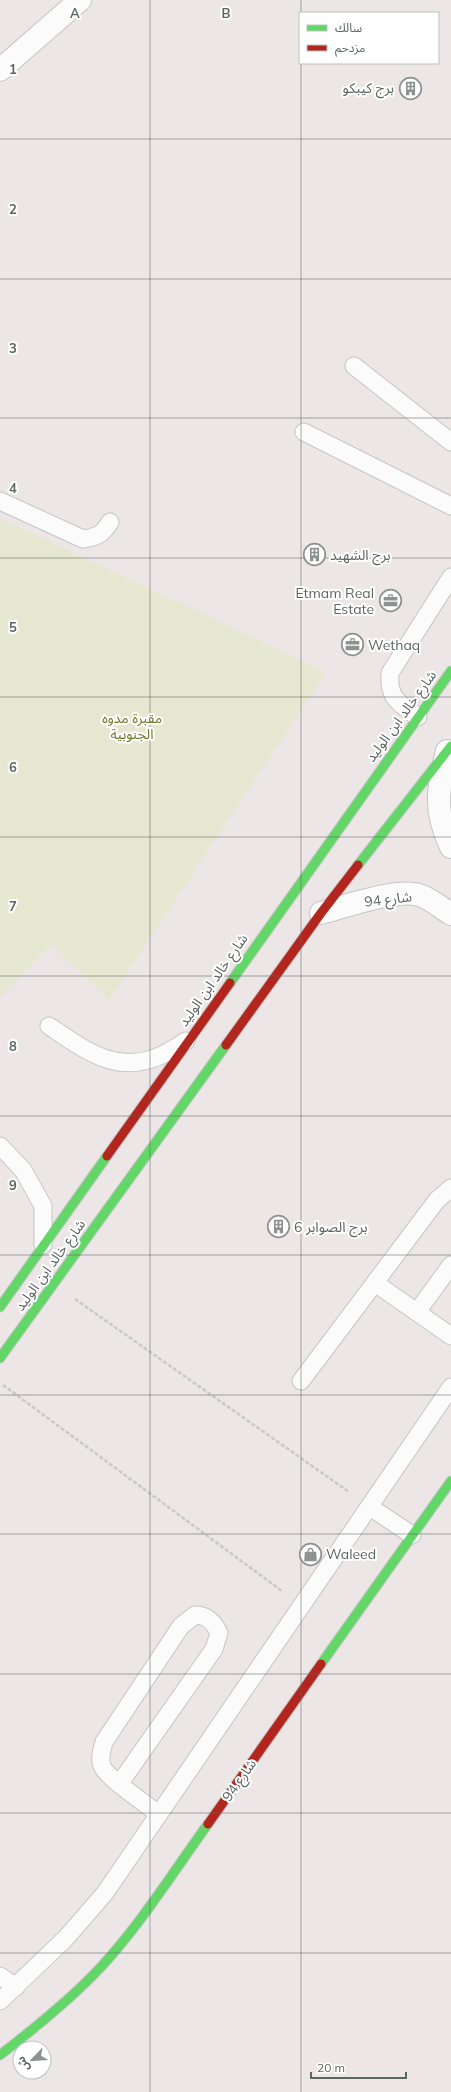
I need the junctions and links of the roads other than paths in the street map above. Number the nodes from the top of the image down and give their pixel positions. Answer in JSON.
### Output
{"nodes":[{"id":1,"x":80,"y":0,"type":"edge"},
{"id":2,"x":0,"y":70,"type":"edge"},
{"id":3,"x":354,"y":366,"type":"dead end"},
{"id":4,"x":304,"y":432,"type":"dead end"},
{"id":5,"x":451,"y":442,"type":"edge"},
{"id":6,"x":0,"y":501,"type":"edge"},
{"id":7,"x":451,"y":506,"type":"edge"},
{"id":8,"x":110,"y":522,"type":"dead end"},
{"id":9,"x":451,"y":577,"type":"edge"},
{"id":10,"x":451,"y":671,"type":"edge"},
{"id":11,"x":418,"y":717,"type":"junction"},
{"id":12,"x":449,"y":748,"type":"edge"},
{"id":13,"x":451,"y":847,"type":"edge"},
{"id":14,"x":321,"y":913,"type":"junction"},
{"id":15,"x":451,"y":914,"type":"edge"},
{"id":16,"x":49,"y":1026,"type":"dead end"},
{"id":17,"x":188,"y":1040,"type":"junction"},
{"id":18,"x":0,"y":1146,"type":"edge"},
{"id":19,"x":451,"y":1188,"type":"edge"},
{"id":20,"x":43,"y":1245,"type":"junction"},
{"id":21,"x":451,"y":1265,"type":"edge"},
{"id":22,"x":374,"y":1283,"type":"junction"},
{"id":23,"x":0,"y":1307,"type":"edge"},
{"id":24,"x":417,"y":1312,"type":"junction"},
{"id":25,"x":451,"y":1336,"type":"edge"},
{"id":26,"x":0,"y":1358,"type":"edge"},
{"id":27,"x":301,"y":1381,"type":"dead end"},
{"id":28,"x":451,"y":1387,"type":"edge"},
{"id":29,"x":451,"y":1481,"type":"edge"},
{"id":30,"x":370,"y":1507,"type":"junction"},
{"id":31,"x":412,"y":1535,"type":"junction"},
{"id":32,"x":120,"y":1783,"type":"junction"},
{"id":33,"x":159,"y":1814,"type":"junction"},
{"id":34,"x":0,"y":1976,"type":"edge"},
{"id":35,"x":16,"y":1987,"type":"junction"},
{"id":36,"x":0,"y":2001,"type":"edge"},
{"id":37,"x":0,"y":2055,"type":"edge"}],
"edges":[{"from":1,"to":2,"type":"street"},
{"from":3,"to":5,"type":"lane"},
{"from":4,"to":7,"type":"lane"},
{"from":6,"to":8,"type":"lane"},
{"from":9,"to":11,"type":"lane"},
{"from":10,"to":11,"type":"main road","name":"شارع خالد ابن الوليد"},
{"from":11,"to":17,"type":"main road","name":"شارع خالد ابن الوليد"},
{"from":12,"to":13,"type":"street"},
{"from":12,"to":14,"type":"main road","name":"شارع خالد ابن الوليد"},
{"from":14,"to":15,"type":"street","name":"شارع 94"},
{"from":14,"to":26,"type":"main road","name":"شارع خالد ابن الوليد"},
{"from":16,"to":17,"type":"lane"},
{"from":17,"to":20,"type":"main road","name":"شارع خالد ابن الوليد"},
{"from":18,"to":20,"type":"lane"},
{"from":19,"to":22,"type":"lane"},
{"from":20,"to":23,"type":"main road","name":"شارع خالد ابن الوليد"},
{"from":21,"to":24,"type":"lane"},
{"from":22,"to":24,"type":"lane"},
{"from":22,"to":27,"type":"lane"},
{"from":24,"to":25,"type":"lane"},
{"from":28,"to":30,"type":"lane"},
{"from":29,"to":31,"type":"main road","name":"شارع 94"},
{"from":30,"to":31,"type":"lane"},
{"from":30,"to":33,"type":"lane"},
{"from":31,"to":37,"type":"main road","name":"شارع 94"},
{"from":32,"to":32,"type":"lane"},
{"from":32,"to":33,"type":"lane"},
{"from":33,"to":35,"type":"lane"},
{"from":34,"to":35,"type":"lane"},
{"from":35,"to":36,"type":"lane"}]}
